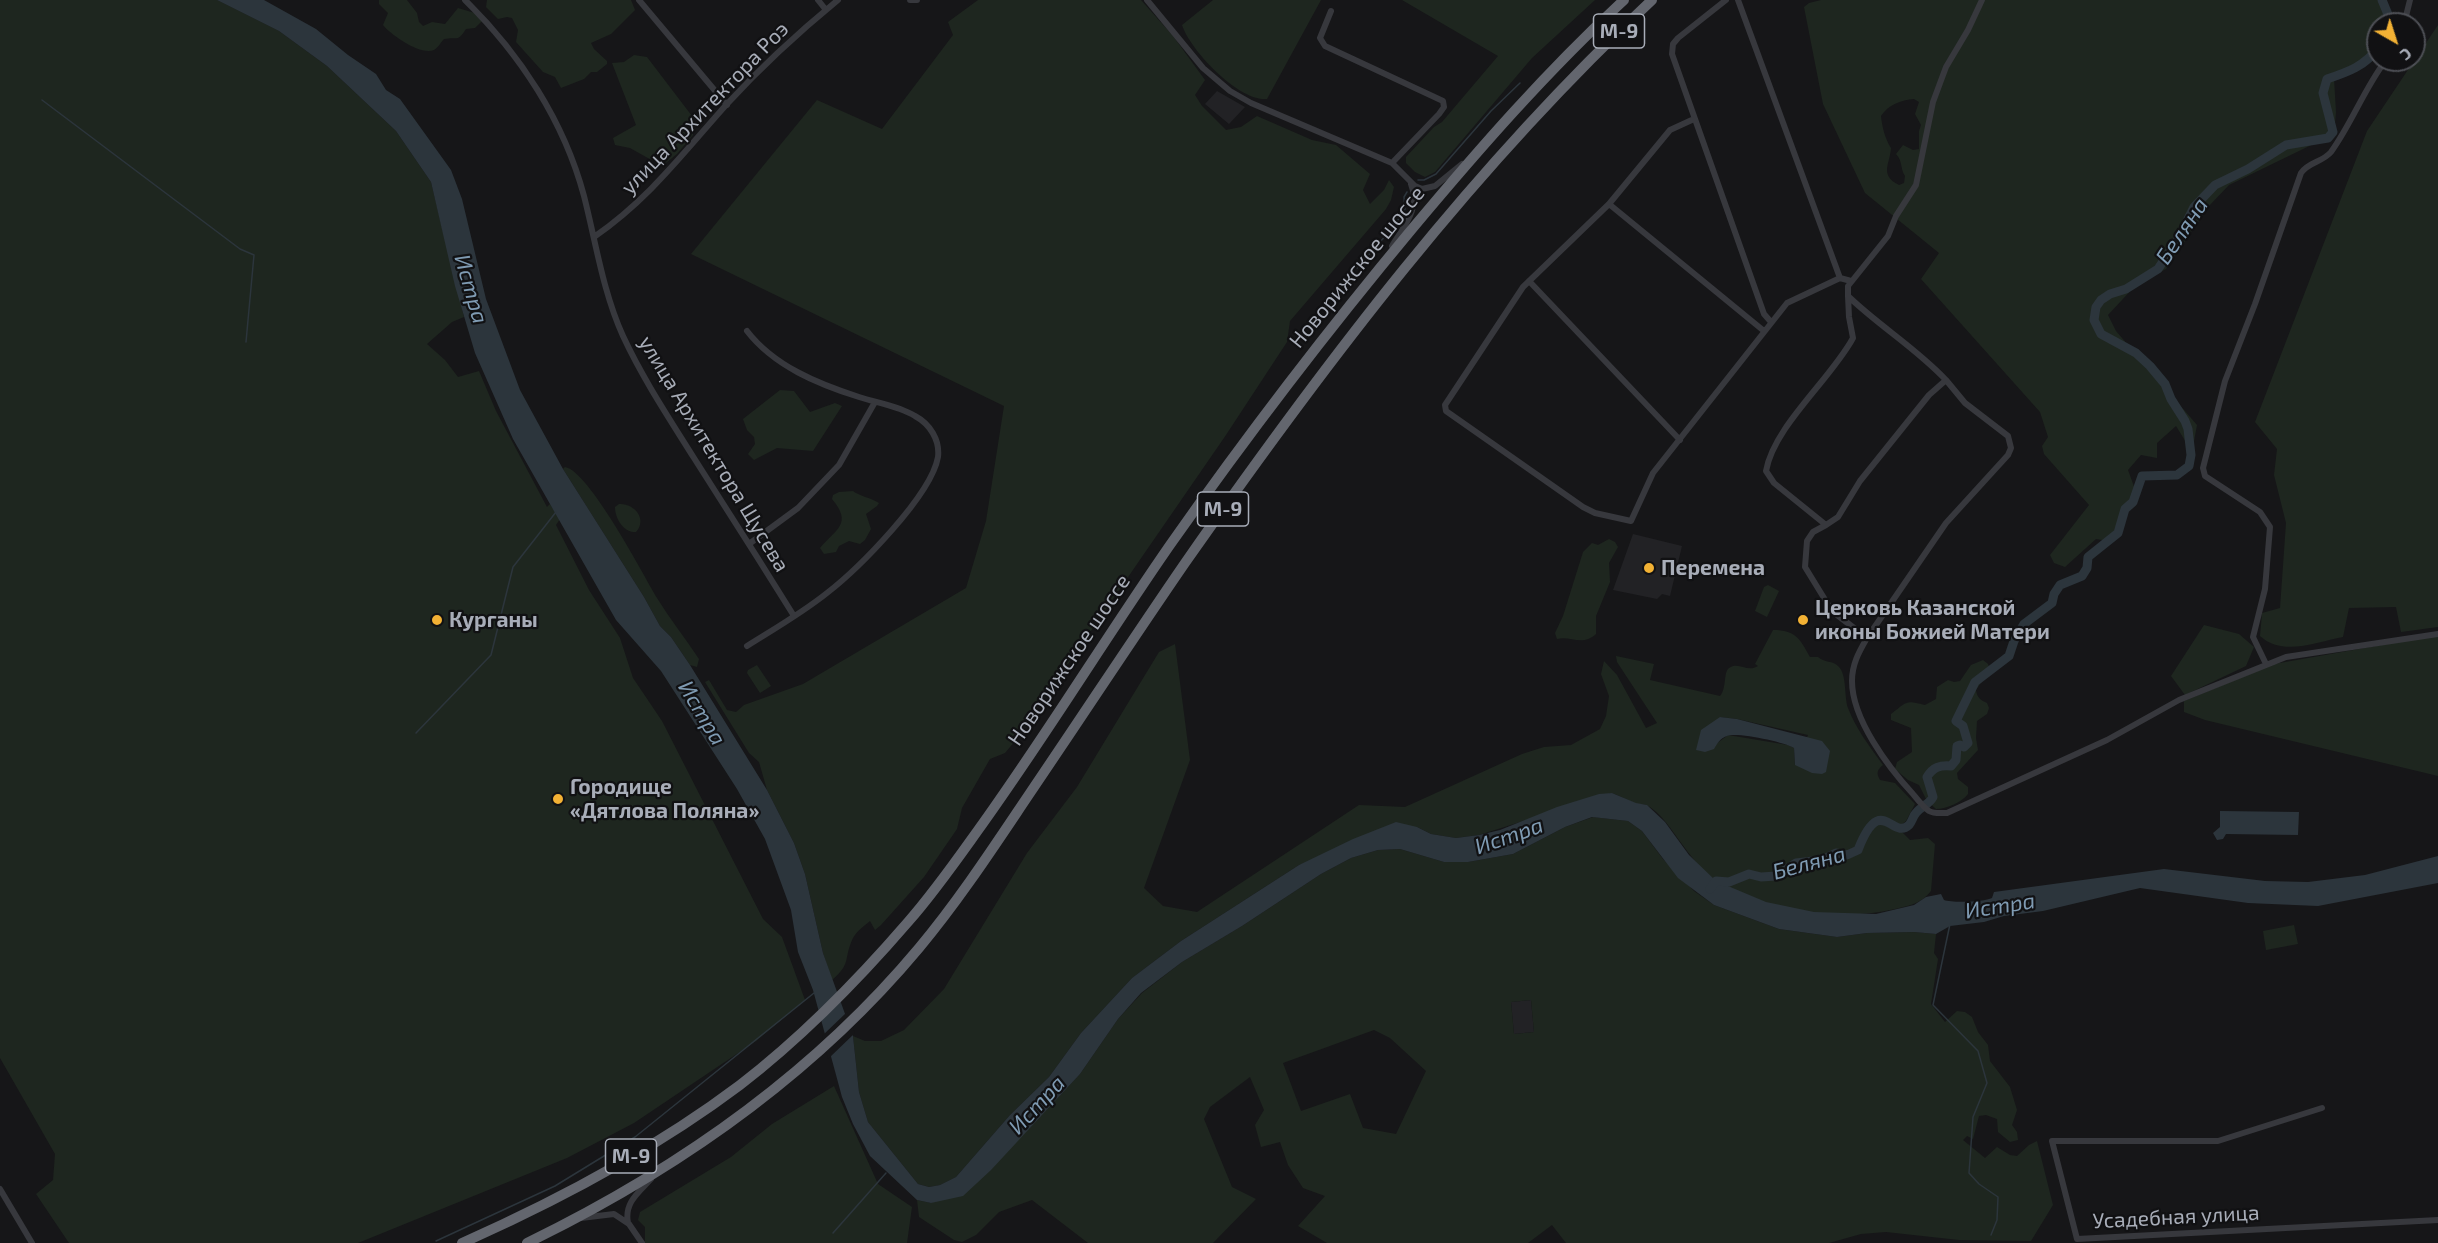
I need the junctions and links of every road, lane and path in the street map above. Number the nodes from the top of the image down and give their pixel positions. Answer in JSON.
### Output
{"nodes":[{"id":1,"x":465,"y":0,"type":"edge"},
{"id":2,"x":639,"y":0,"type":"edge"},
{"id":3,"x":818,"y":0,"type":"edge"},
{"id":4,"x":838,"y":0,"type":"edge"},
{"id":5,"x":910,"y":0,"type":"edge"},
{"id":6,"x":916,"y":0,"type":"edge"},
{"id":7,"x":1147,"y":0,"type":"edge"},
{"id":8,"x":1624,"y":0,"type":"edge"},
{"id":9,"x":1652,"y":0,"type":"edge"},
{"id":10,"x":1726,"y":0,"type":"edge"},
{"id":11,"x":1738,"y":0,"type":"edge"},
{"id":12,"x":1982,"y":0,"type":"edge"},
{"id":13,"x":826,"y":10,"type":"junction"},
{"id":14,"x":1331,"y":11,"type":"dead end"},
{"id":15,"x":2376,"y":72,"type":"edge"},
{"id":16,"x":727,"y":105,"type":"junction"},
{"id":17,"x":1694,"y":119,"type":"junction"},
{"id":18,"x":1487,"y":140,"type":"junction"},
{"id":19,"x":1392,"y":164,"type":"junction"},
{"id":20,"x":1410,"y":181,"type":"junction"},
{"id":21,"x":1609,"y":204,"type":"junction"},
{"id":22,"x":594,"y":237,"type":"junction"},
{"id":23,"x":1377,"y":271,"type":"junction"},
{"id":24,"x":1840,"y":278,"type":"junction"},
{"id":25,"x":1529,"y":280,"type":"junction"},
{"id":26,"x":1851,"y":281,"type":"junction"},
{"id":27,"x":1848,"y":296,"type":"junction"},
{"id":28,"x":1772,"y":322,"type":"junction"},
{"id":29,"x":747,"y":331,"type":"dead end"},
{"id":30,"x":1764,"y":331,"type":"junction"},
{"id":31,"x":1946,"y":380,"type":"junction"},
{"id":32,"x":875,"y":402,"type":"junction"},
{"id":33,"x":1680,"y":440,"type":"junction"},
{"id":34,"x":1826,"y":525,"type":"junction"},
{"id":35,"x":749,"y":544,"type":"junction"},
{"id":36,"x":794,"y":616,"type":"junction"},
{"id":37,"x":2438,"y":634,"type":"edge"},
{"id":38,"x":1867,"y":638,"type":"junction"},
{"id":39,"x":747,"y":646,"type":"dead end"},
{"id":40,"x":2266,"y":663,"type":"junction"},
{"id":41,"x":2322,"y":1108,"type":"dead end"},
{"id":42,"x":660,"y":1170,"type":"junction"},
{"id":43,"x":0,"y":1189,"type":"edge"},
{"id":44,"x":574,"y":1220,"type":"junction"},
{"id":45,"x":2438,"y":1220,"type":"edge"},
{"id":46,"x":629,"y":1224,"type":"junction"},
{"id":47,"x":32,"y":1243,"type":"edge"},
{"id":48,"x":462,"y":1243,"type":"edge"},
{"id":49,"x":527,"y":1243,"type":"edge"},
{"id":50,"x":642,"y":1243,"type":"edge"}],
"edges":[{"from":1,"to":22,"type":"street","name":"улица Архитектора Щусева"},
{"from":2,"to":16,"type":"street"},
{"from":3,"to":13,"type":"street"},
{"from":4,"to":13,"type":"street","name":"улица Архитектора Роэ"},
{"from":5,"to":6,"type":"street"},
{"from":7,"to":19,"type":"street"},
{"from":8,"to":18,"type":"highway","name":"Новорижское шоссе","number":"М-9"},
{"from":9,"to":42,"type":"highway","name":"Новорижское шоссе","number":"М-9"},
{"from":10,"to":17,"type":"street"},
{"from":11,"to":24,"type":"street"},
{"from":12,"to":26,"type":"street"},
{"from":13,"to":16,"type":"street","name":"улица Архитектора Роэ"},
{"from":14,"to":19,"type":"street"},
{"from":15,"to":40,"type":"street"},
{"from":16,"to":22,"type":"street","name":"улица Архитектора Роэ"},
{"from":17,"to":21,"type":"street"},
{"from":17,"to":28,"type":"street"},
{"from":18,"to":20,"type":"street"},
{"from":18,"to":23,"type":"highway","name":"Новорижское шоссе","number":"М-9"},
{"from":19,"to":20,"type":"street"},
{"from":20,"to":23,"type":"street"},
{"from":21,"to":25,"type":"street"},
{"from":21,"to":30,"type":"street"},
{"from":22,"to":35,"type":"street","name":"улица Архитектора Щусева"},
{"from":23,"to":48,"type":"highway","name":"Новорижское шоссе","number":"М-9"},
{"from":24,"to":26,"type":"street"},
{"from":24,"to":28,"type":"street"},
{"from":25,"to":33,"type":"street"},
{"from":25,"to":33,"type":"street"},
{"from":26,"to":27,"type":"street"},
{"from":27,"to":31,"type":"street"},
{"from":27,"to":34,"type":"street"},
{"from":28,"to":30,"type":"street"},
{"from":29,"to":32,"type":"street"},
{"from":30,"to":33,"type":"street"},
{"from":31,"to":34,"type":"street"},
{"from":31,"to":38,"type":"street"},
{"from":32,"to":35,"type":"street"},
{"from":32,"to":36,"type":"street"},
{"from":34,"to":38,"type":"street"},
{"from":35,"to":36,"type":"street","name":"улица Архитектора Щусева"},
{"from":36,"to":39,"type":"street"},
{"from":37,"to":40,"type":"street"},
{"from":38,"to":40,"type":"street"},
{"from":41,"to":45,"type":"street","name":"Усадебная улица"},
{"from":42,"to":44,"type":"highway","name":"Новорижское шоссе","number":"М-9"},
{"from":42,"to":46,"type":"street"},
{"from":43,"to":47,"type":"street"},
{"from":44,"to":46,"type":"street"},
{"from":44,"to":49,"type":"highway","name":"Новорижское шоссе","number":"М-9"},
{"from":46,"to":50,"type":"street"}]}
